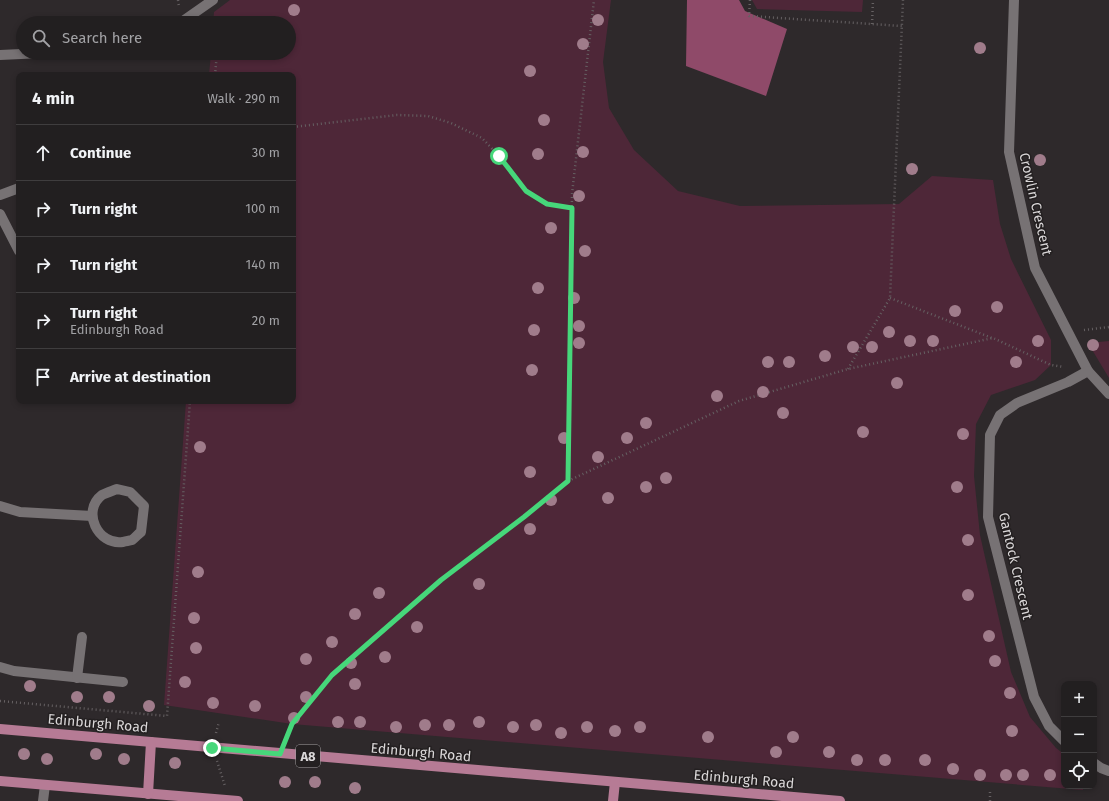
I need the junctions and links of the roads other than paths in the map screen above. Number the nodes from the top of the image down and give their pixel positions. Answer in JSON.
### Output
{"nodes":[{"id":1,"x":213,"y":0,"type":"edge"},
{"id":2,"x":1014,"y":0,"type":"edge"},
{"id":3,"x":190,"y":16,"type":"edge"},
{"id":4,"x":16,"y":54,"type":"edge"},
{"id":5,"x":0,"y":55,"type":"edge"},
{"id":6,"x":16,"y":189,"type":"edge"},
{"id":7,"x":0,"y":195,"type":"edge"},
{"id":8,"x":0,"y":214,"type":"edge"},
{"id":9,"x":16,"y":245,"type":"edge"},
{"id":10,"x":1088,"y":371,"type":"junction"},
{"id":11,"x":1109,"y":394,"type":"edge"},
{"id":12,"x":0,"y":506,"type":"edge"},
{"id":13,"x":92,"y":516,"type":"junction"},
{"id":14,"x":82,"y":637,"type":"dead end"},
{"id":15,"x":0,"y":667,"type":"edge"},
{"id":16,"x":77,"y":678,"type":"junction"},
{"id":17,"x":123,"y":682,"type":"dead end"},
{"id":18,"x":0,"y":729,"type":"edge"},
{"id":19,"x":1061,"y":738,"type":"edge"},
{"id":20,"x":151,"y":742,"type":"junction"},
{"id":21,"x":1097,"y":765,"type":"edge"},
{"id":22,"x":1109,"y":771,"type":"edge"},
{"id":23,"x":0,"y":781,"type":"edge"},
{"id":24,"x":615,"y":782,"type":"junction"},
{"id":25,"x":44,"y":785,"type":"junction"},
{"id":26,"x":148,"y":794,"type":"junction"},
{"id":27,"x":43,"y":801,"type":"edge"},
{"id":28,"x":238,"y":801,"type":"edge"},
{"id":29,"x":613,"y":801,"type":"edge"},
{"id":30,"x":840,"y":801,"type":"edge"}],
"edges":[{"from":1,"to":3,"type":"street"},
{"from":2,"to":10,"type":"street","name":"Crowlin Crescent"},
{"from":4,"to":5,"type":"street"},
{"from":6,"to":7,"type":"street"},
{"from":8,"to":9,"type":"street"},
{"from":10,"to":11,"type":"street","name":"Crowlin Crescent"},
{"from":10,"to":19,"type":"street","name":"Gantock Crescent"},
{"from":12,"to":13,"type":"street"},
{"from":13,"to":13,"type":"street"},
{"from":14,"to":16,"type":"street"},
{"from":15,"to":16,"type":"street"},
{"from":16,"to":17,"type":"street"},
{"from":18,"to":20,"type":"main road","name":"Edinburgh Road","number":"A8"},
{"from":20,"to":24,"type":"main road","name":"Edinburgh Road","number":"A8"},
{"from":20,"to":26,"type":"main road"},
{"from":21,"to":22,"type":"street"},
{"from":23,"to":25,"type":"main road"},
{"from":24,"to":29,"type":"main road"},
{"from":24,"to":30,"type":"main road","name":"Edinburgh Road","number":"A8"},
{"from":25,"to":26,"type":"main road"},
{"from":25,"to":27,"type":"street"},
{"from":26,"to":28,"type":"main road"}]}
